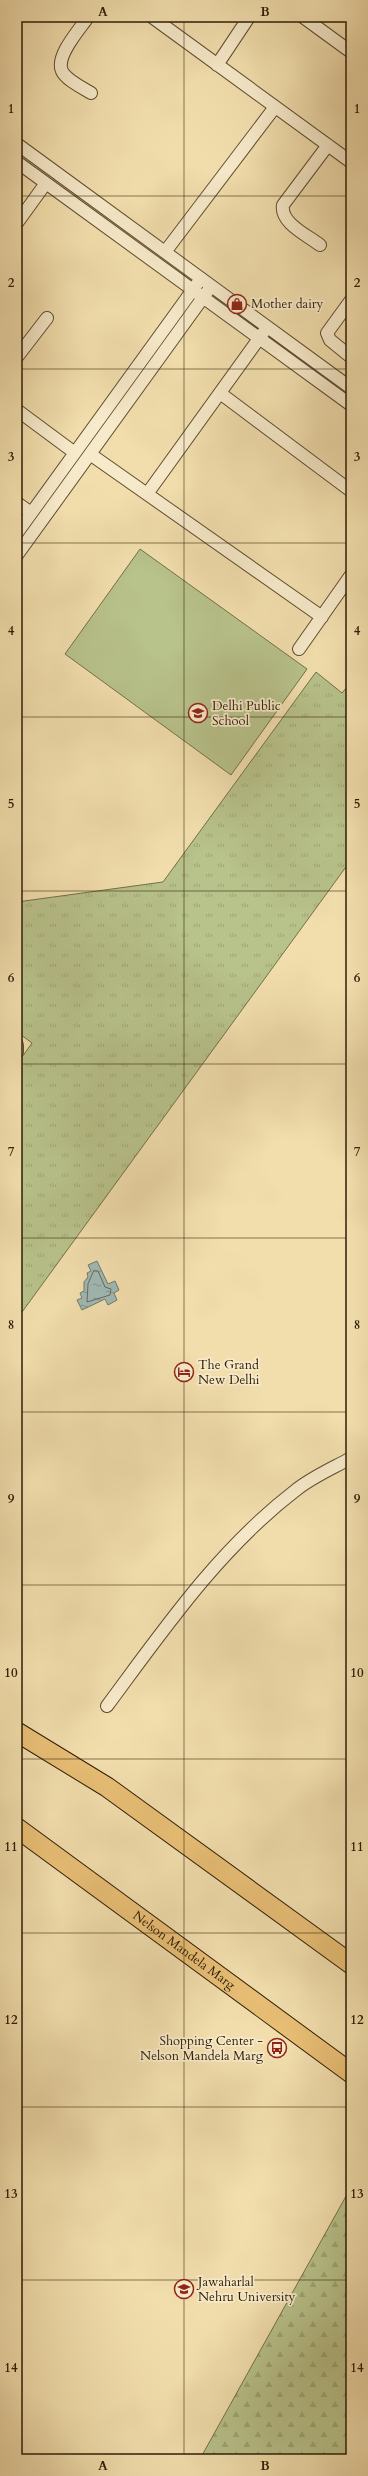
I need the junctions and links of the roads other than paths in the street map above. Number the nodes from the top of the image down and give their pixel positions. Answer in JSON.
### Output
{"nodes":[{"id":1,"x":88,"y":17,"type":"edge"},
{"id":2,"x":152,"y":17,"type":"edge"},
{"id":3,"x":249,"y":17,"type":"edge"},
{"id":4,"x":303,"y":17,"type":"edge"},
{"id":5,"x":351,"y":52,"type":"edge"},
{"id":6,"x":217,"y":65,"type":"junction"},
{"id":7,"x":91,"y":93,"type":"dead end"},
{"id":8,"x":275,"y":107,"type":"junction"},
{"id":9,"x":17,"y":144,"type":"edge"},
{"id":10,"x":328,"y":145,"type":"junction"},
{"id":11,"x":17,"y":162,"type":"edge"},
{"id":12,"x":351,"y":162,"type":"edge"},
{"id":13,"x":46,"y":183,"type":"junction"},
{"id":14,"x":17,"y":223,"type":"edge"},
{"id":15,"x":320,"y":245,"type":"dead end"},
{"id":16,"x":165,"y":252,"type":"junction"},
{"id":17,"x":201,"y":279,"type":"junction"},
{"id":18,"x":212,"y":286,"type":"junction"},
{"id":19,"x":193,"y":290,"type":"junction"},
{"id":20,"x":204,"y":297,"type":"junction"},
{"id":21,"x":351,"y":300,"type":"edge"},
{"id":22,"x":47,"y":318,"type":"dead end"},
{"id":23,"x":267,"y":327,"type":"junction"},
{"id":24,"x":260,"y":338,"type":"junction"},
{"id":25,"x":17,"y":357,"type":"edge"},
{"id":26,"x":351,"y":357,"type":"edge"},
{"id":27,"x":351,"y":388,"type":"edge"},
{"id":28,"x":220,"y":393,"type":"junction"},
{"id":29,"x":351,"y":405,"type":"edge"},
{"id":30,"x":17,"y":410,"type":"edge"},
{"id":31,"x":75,"y":453,"type":"junction"},
{"id":32,"x":90,"y":454,"type":"junction"},
{"id":33,"x":351,"y":491,"type":"edge"},
{"id":34,"x":147,"y":494,"type":"junction"},
{"id":35,"x":17,"y":503,"type":"edge"},
{"id":36,"x":31,"y":513,"type":"junction"},
{"id":37,"x":17,"y":533,"type":"edge"},
{"id":38,"x":17,"y":555,"type":"edge"},
{"id":39,"x":351,"y":575,"type":"edge"},
{"id":40,"x":322,"y":617,"type":"junction"},
{"id":41,"x":299,"y":649,"type":"dead end"},
{"id":42,"x":17,"y":1045,"type":"edge"},
{"id":43,"x":17,"y":1052,"type":"edge"},
{"id":44,"x":351,"y":1458,"type":"edge"},
{"id":45,"x":107,"y":1706,"type":"dead end"},
{"id":46,"x":17,"y":1732,"type":"edge"},
{"id":47,"x":17,"y":1828,"type":"edge"},
{"id":48,"x":351,"y":1964,"type":"edge"},
{"id":49,"x":351,"y":2073,"type":"edge"}],
"edges":[{"from":1,"to":7,"type":"street"},
{"from":2,"to":6,"type":"street"},
{"from":3,"to":6,"type":"street"},
{"from":4,"to":5,"type":"street"},
{"from":6,"to":8,"type":"street"},
{"from":8,"to":10,"type":"street"},
{"from":8,"to":16,"type":"street"},
{"from":9,"to":16,"type":"street"},
{"from":10,"to":12,"type":"street"},
{"from":10,"to":15,"type":"street"},
{"from":11,"to":13,"type":"street"},
{"from":13,"to":14,"type":"street"},
{"from":13,"to":19,"type":"street"},
{"from":16,"to":17,"type":"street"},
{"from":17,"to":18,"type":"street"},
{"from":17,"to":19,"type":"street"},
{"from":18,"to":20,"type":"street"},
{"from":18,"to":23,"type":"street"},
{"from":19,"to":20,"type":"street"},
{"from":19,"to":31,"type":"street"},
{"from":20,"to":24,"type":"street"},
{"from":20,"to":32,"type":"street"},
{"from":21,"to":26,"type":"street"},
{"from":22,"to":25,"type":"street"},
{"from":23,"to":24,"type":"street"},
{"from":23,"to":27,"type":"street"},
{"from":24,"to":28,"type":"street"},
{"from":24,"to":29,"type":"street"},
{"from":28,"to":33,"type":"street"},
{"from":28,"to":34,"type":"street"},
{"from":30,"to":31,"type":"street"},
{"from":31,"to":36,"type":"street"},
{"from":32,"to":34,"type":"street"},
{"from":32,"to":38,"type":"street"},
{"from":34,"to":40,"type":"street"},
{"from":35,"to":36,"type":"street"},
{"from":36,"to":37,"type":"street"},
{"from":39,"to":40,"type":"street"},
{"from":40,"to":41,"type":"street"},
{"from":42,"to":43,"type":"street"},
{"from":44,"to":45,"type":"street"},
{"from":46,"to":48,"type":"main road"},
{"from":47,"to":49,"type":"main road","name":"Nelson Mandela Marg"}]}
